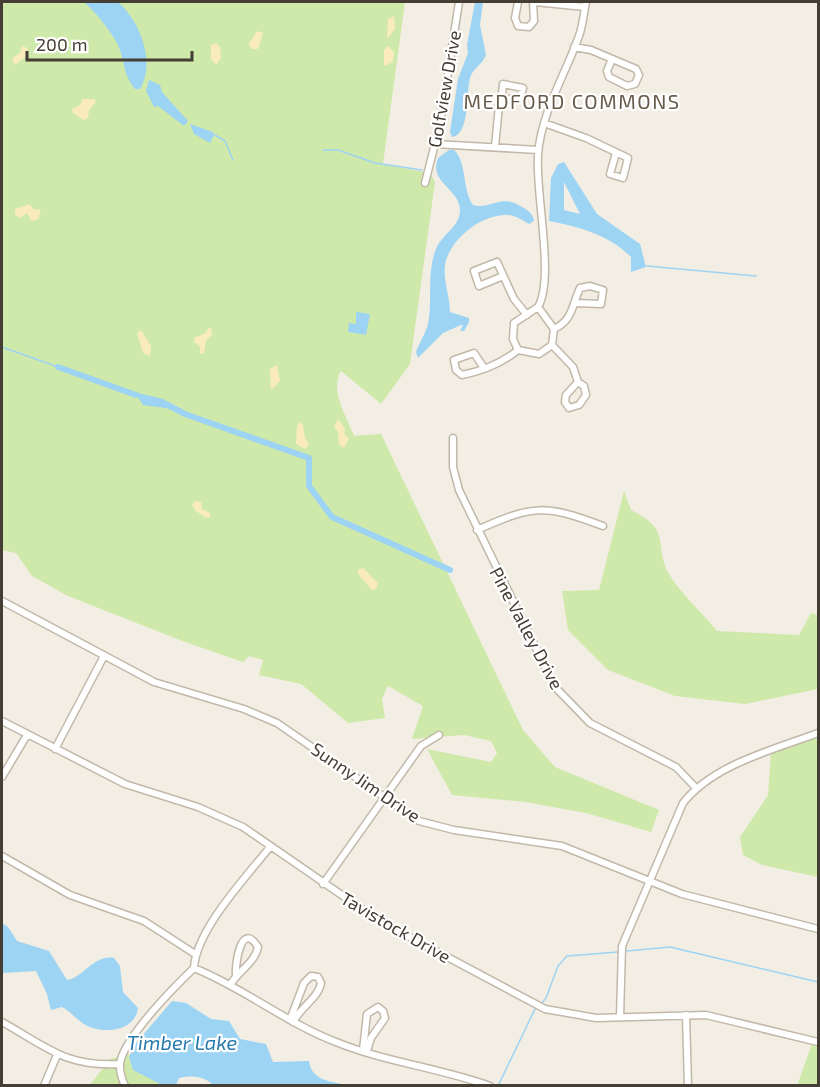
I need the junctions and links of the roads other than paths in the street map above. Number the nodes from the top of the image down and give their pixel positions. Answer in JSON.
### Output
{"nodes":[{"id":1,"x":459,"y":2,"type":"edge"},
{"id":2,"x":518,"y":2,"type":"edge"},
{"id":3,"x":534,"y":2,"type":"edge"},
{"id":4,"x":585,"y":4,"type":"edge"},
{"id":5,"x":574,"y":47,"type":"junction"},
{"id":6,"x":612,"y":59,"type":"junction"},
{"id":7,"x":501,"y":103,"type":"dead end"},
{"id":8,"x":544,"y":123,"type":"junction"},
{"id":9,"x":435,"y":144,"type":"junction"},
{"id":10,"x":495,"y":147,"type":"junction"},
{"id":11,"x":538,"y":150,"type":"junction"},
{"id":12,"x":616,"y":153,"type":"dead end"},
{"id":13,"x":425,"y":183,"type":"dead end"},
{"id":14,"x":502,"y":276,"type":"junction"},
{"id":15,"x":576,"y":303,"type":"junction"},
{"id":16,"x":538,"y":307,"type":"junction"},
{"id":17,"x":527,"y":315,"type":"junction"},
{"id":18,"x":554,"y":329,"type":"junction"},
{"id":19,"x":552,"y":345,"type":"junction"},
{"id":20,"x":518,"y":350,"type":"junction"},
{"id":21,"x":484,"y":368,"type":"junction"},
{"id":22,"x":578,"y":382,"type":"dead end"},
{"id":23,"x":453,"y":438,"type":"dead end"},
{"id":24,"x":603,"y":526,"type":"dead end"},
{"id":25,"x":477,"y":530,"type":"junction"},
{"id":26,"x":2,"y":601,"type":"edge"},
{"id":27,"x":104,"y":656,"type":"junction"},
{"id":28,"x":2,"y":721,"type":"edge"},
{"id":29,"x":819,"y":733,"type":"edge"},
{"id":30,"x":27,"y":735,"type":"junction"},
{"id":31,"x":439,"y":735,"type":"dead end"},
{"id":32,"x":55,"y":749,"type":"junction"},
{"id":33,"x":2,"y":777,"type":"edge"},
{"id":34,"x":696,"y":788,"type":"junction"},
{"id":35,"x":384,"y":798,"type":"junction"},
{"id":36,"x":270,"y":847,"type":"junction"},
{"id":37,"x":2,"y":856,"type":"edge"},
{"id":38,"x":648,"y":881,"type":"junction"},
{"id":39,"x":323,"y":884,"type":"junction"},
{"id":40,"x":819,"y":929,"type":"edge"},
{"id":41,"x":195,"y":954,"type":"junction"},
{"id":42,"x":194,"y":968,"type":"junction"},
{"id":43,"x":236,"y":975,"type":"junction"},
{"id":44,"x":230,"y":985,"type":"junction"},
{"id":45,"x":686,"y":1015,"type":"junction"},
{"id":46,"x":620,"y":1017,"type":"junction"},
{"id":47,"x":292,"y":1021,"type":"junction"},
{"id":48,"x":2,"y":1022,"type":"edge"},
{"id":49,"x":819,"y":1042,"type":"edge"},
{"id":50,"x":365,"y":1051,"type":"junction"},
{"id":51,"x":57,"y":1055,"type":"junction"},
{"id":52,"x":120,"y":1064,"type":"junction"},
{"id":53,"x":44,"y":1086,"type":"edge"},
{"id":54,"x":125,"y":1086,"type":"edge"},
{"id":55,"x":490,"y":1086,"type":"edge"},
{"id":56,"x":688,"y":1086,"type":"edge"}],
"edges":[{"from":1,"to":9,"type":"street","name":"Golfview Drive"},
{"from":2,"to":3,"type":"street"},
{"from":3,"to":4,"type":"street"},
{"from":4,"to":5,"type":"street"},
{"from":5,"to":6,"type":"street"},
{"from":5,"to":8,"type":"street"},
{"from":6,"to":6,"type":"street"},
{"from":7,"to":10,"type":"street"},
{"from":8,"to":11,"type":"street"},
{"from":8,"to":12,"type":"street"},
{"from":9,"to":10,"type":"street"},
{"from":9,"to":13,"type":"street","name":"Golfview Drive"},
{"from":10,"to":11,"type":"street"},
{"from":11,"to":16,"type":"street"},
{"from":14,"to":14,"type":"street"},
{"from":14,"to":17,"type":"street"},
{"from":15,"to":15,"type":"street"},
{"from":15,"to":18,"type":"street"},
{"from":16,"to":17,"type":"street"},
{"from":16,"to":18,"type":"street"},
{"from":17,"to":20,"type":"street"},
{"from":18,"to":19,"type":"street"},
{"from":19,"to":20,"type":"street"},
{"from":19,"to":22,"type":"street"},
{"from":20,"to":21,"type":"street"},
{"from":21,"to":21,"type":"street"},
{"from":23,"to":25,"type":"street","name":"Pine Valley Drive"},
{"from":24,"to":25,"type":"street"},
{"from":25,"to":34,"type":"street","name":"Pine Valley Drive"},
{"from":26,"to":27,"type":"street","name":"Sunny Jim Drive"},
{"from":27,"to":32,"type":"street"},
{"from":27,"to":35,"type":"street","name":"Sunny Jim Drive"},
{"from":28,"to":30,"type":"street","name":"Tavistock Drive"},
{"from":29,"to":34,"type":"street"},
{"from":30,"to":32,"type":"street","name":"Tavistock Drive"},
{"from":30,"to":33,"type":"street"},
{"from":31,"to":35,"type":"street"},
{"from":32,"to":36,"type":"street","name":"Tavistock Drive"},
{"from":34,"to":38,"type":"street"},
{"from":35,"to":38,"type":"street","name":"Sunny Jim Drive"},
{"from":35,"to":39,"type":"street"},
{"from":36,"to":39,"type":"street","name":"Tavistock Drive"},
{"from":36,"to":41,"type":"street"},
{"from":37,"to":41,"type":"street"},
{"from":38,"to":40,"type":"street","name":"Sunny Jim Drive"},
{"from":38,"to":46,"type":"street"},
{"from":39,"to":46,"type":"street","name":"Tavistock Drive"},
{"from":41,"to":42,"type":"street"},
{"from":42,"to":44,"type":"street"},
{"from":42,"to":52,"type":"street"},
{"from":43,"to":43,"type":"street"},
{"from":43,"to":44,"type":"street"},
{"from":44,"to":47,"type":"street"},
{"from":45,"to":46,"type":"street","name":"Tavistock Drive"},
{"from":45,"to":49,"type":"street","name":"Tavistock Drive"},
{"from":45,"to":56,"type":"street"},
{"from":47,"to":47,"type":"street"},
{"from":47,"to":50,"type":"street"},
{"from":48,"to":51,"type":"street"},
{"from":50,"to":50,"type":"street"},
{"from":50,"to":55,"type":"street"},
{"from":51,"to":52,"type":"street"},
{"from":51,"to":53,"type":"street"},
{"from":52,"to":54,"type":"street"}]}
